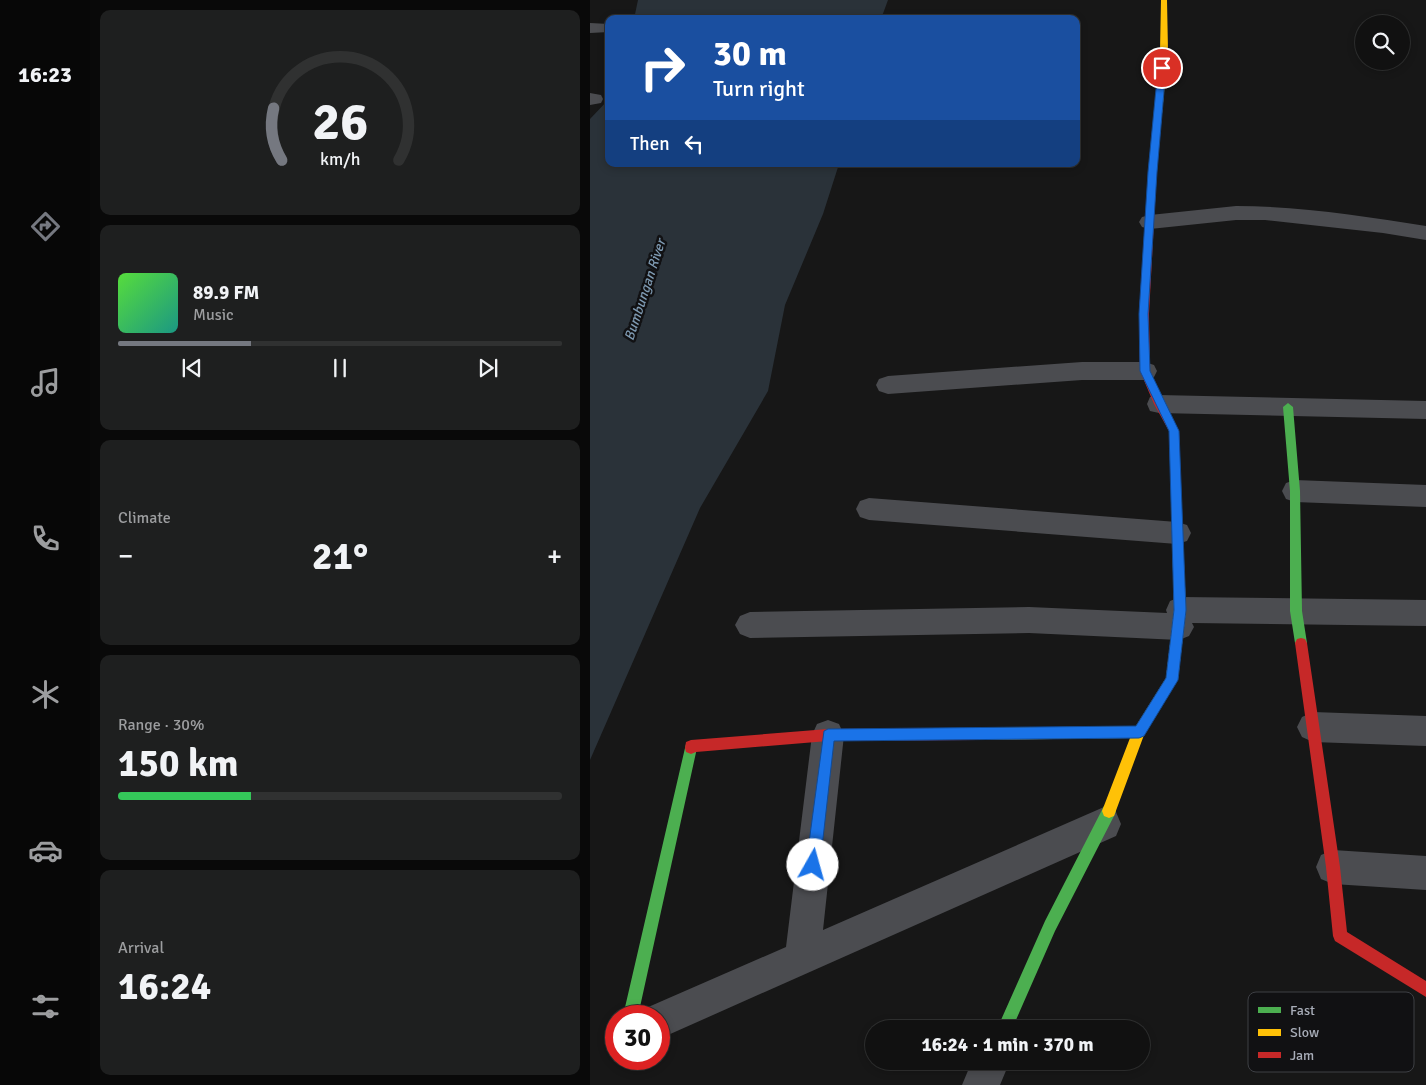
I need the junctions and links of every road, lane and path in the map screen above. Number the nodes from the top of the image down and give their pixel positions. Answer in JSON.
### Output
{"nodes":[{"id":1,"x":1164,"y":0,"type":"edge"},
{"id":2,"x":1150,"y":222,"type":"junction"},
{"id":3,"x":1426,"y":233,"type":"edge"},
{"id":4,"x":1145,"y":371,"type":"junction"},
{"id":5,"x":888,"y":385,"type":"dead end"},
{"id":6,"x":1159,"y":404,"type":"junction"},
{"id":7,"x":1288,"y":407,"type":"junction"},
{"id":8,"x":1426,"y":410,"type":"edge"},
{"id":9,"x":1295,"y":491,"type":"junction"},
{"id":10,"x":1426,"y":496,"type":"edge"},
{"id":11,"x":869,"y":508,"type":"dead end"},
{"id":12,"x":1177,"y":533,"type":"junction"},
{"id":13,"x":1296,"y":611,"type":"junction"},
{"id":14,"x":1426,"y":613,"type":"edge"},
{"id":15,"x":1179,"y":618,"type":"junction"},
{"id":16,"x":750,"y":625,"type":"dead end"},
{"id":17,"x":1314,"y":727,"type":"junction"},
{"id":18,"x":1139,"y":732,"type":"junction"},
{"id":19,"x":1426,"y":732,"type":"edge"},
{"id":20,"x":828,"y":735,"type":"junction"},
{"id":21,"x":1104,"y":824,"type":"junction"},
{"id":22,"x":1333,"y":867,"type":"junction"},
{"id":23,"x":1426,"y":873,"type":"edge"},
{"id":24,"x":802,"y":958,"type":"junction"},
{"id":25,"x":1426,"y":990,"type":"edge"},
{"id":26,"x":632,"y":1005,"type":"edge"},
{"id":27,"x":670,"y":1016,"type":"edge"},
{"id":28,"x":1008,"y":1020,"type":"edge"},
{"id":29,"x":987,"y":1070,"type":"edge"},
{"id":30,"x":981,"y":1085,"type":"edge"}],
"edges":[{"from":1,"to":2,"type":"street"},
{"from":2,"to":3,"type":"street"},
{"from":2,"to":4,"type":"street"},
{"from":4,"to":5,"type":"street"},
{"from":4,"to":6,"type":"street"},
{"from":6,"to":7,"type":"street"},
{"from":6,"to":12,"type":"street"},
{"from":7,"to":8,"type":"street"},
{"from":7,"to":9,"type":"street"},
{"from":9,"to":10,"type":"street"},
{"from":9,"to":13,"type":"street"},
{"from":11,"to":12,"type":"street"},
{"from":12,"to":15,"type":"street"},
{"from":13,"to":14,"type":"street"},
{"from":13,"to":15,"type":"street"},
{"from":13,"to":17,"type":"street"},
{"from":15,"to":16,"type":"street"},
{"from":15,"to":18,"type":"street"},
{"from":17,"to":19,"type":"street"},
{"from":17,"to":22,"type":"street"},
{"from":18,"to":20,"type":"street"},
{"from":18,"to":21,"type":"street"},
{"from":20,"to":24,"type":"street"},
{"from":20,"to":26,"type":"street"},
{"from":21,"to":24,"type":"street"},
{"from":21,"to":28,"type":"street"},
{"from":22,"to":23,"type":"street"},
{"from":22,"to":25,"type":"street"},
{"from":24,"to":27,"type":"street"},
{"from":29,"to":30,"type":"street"}]}
